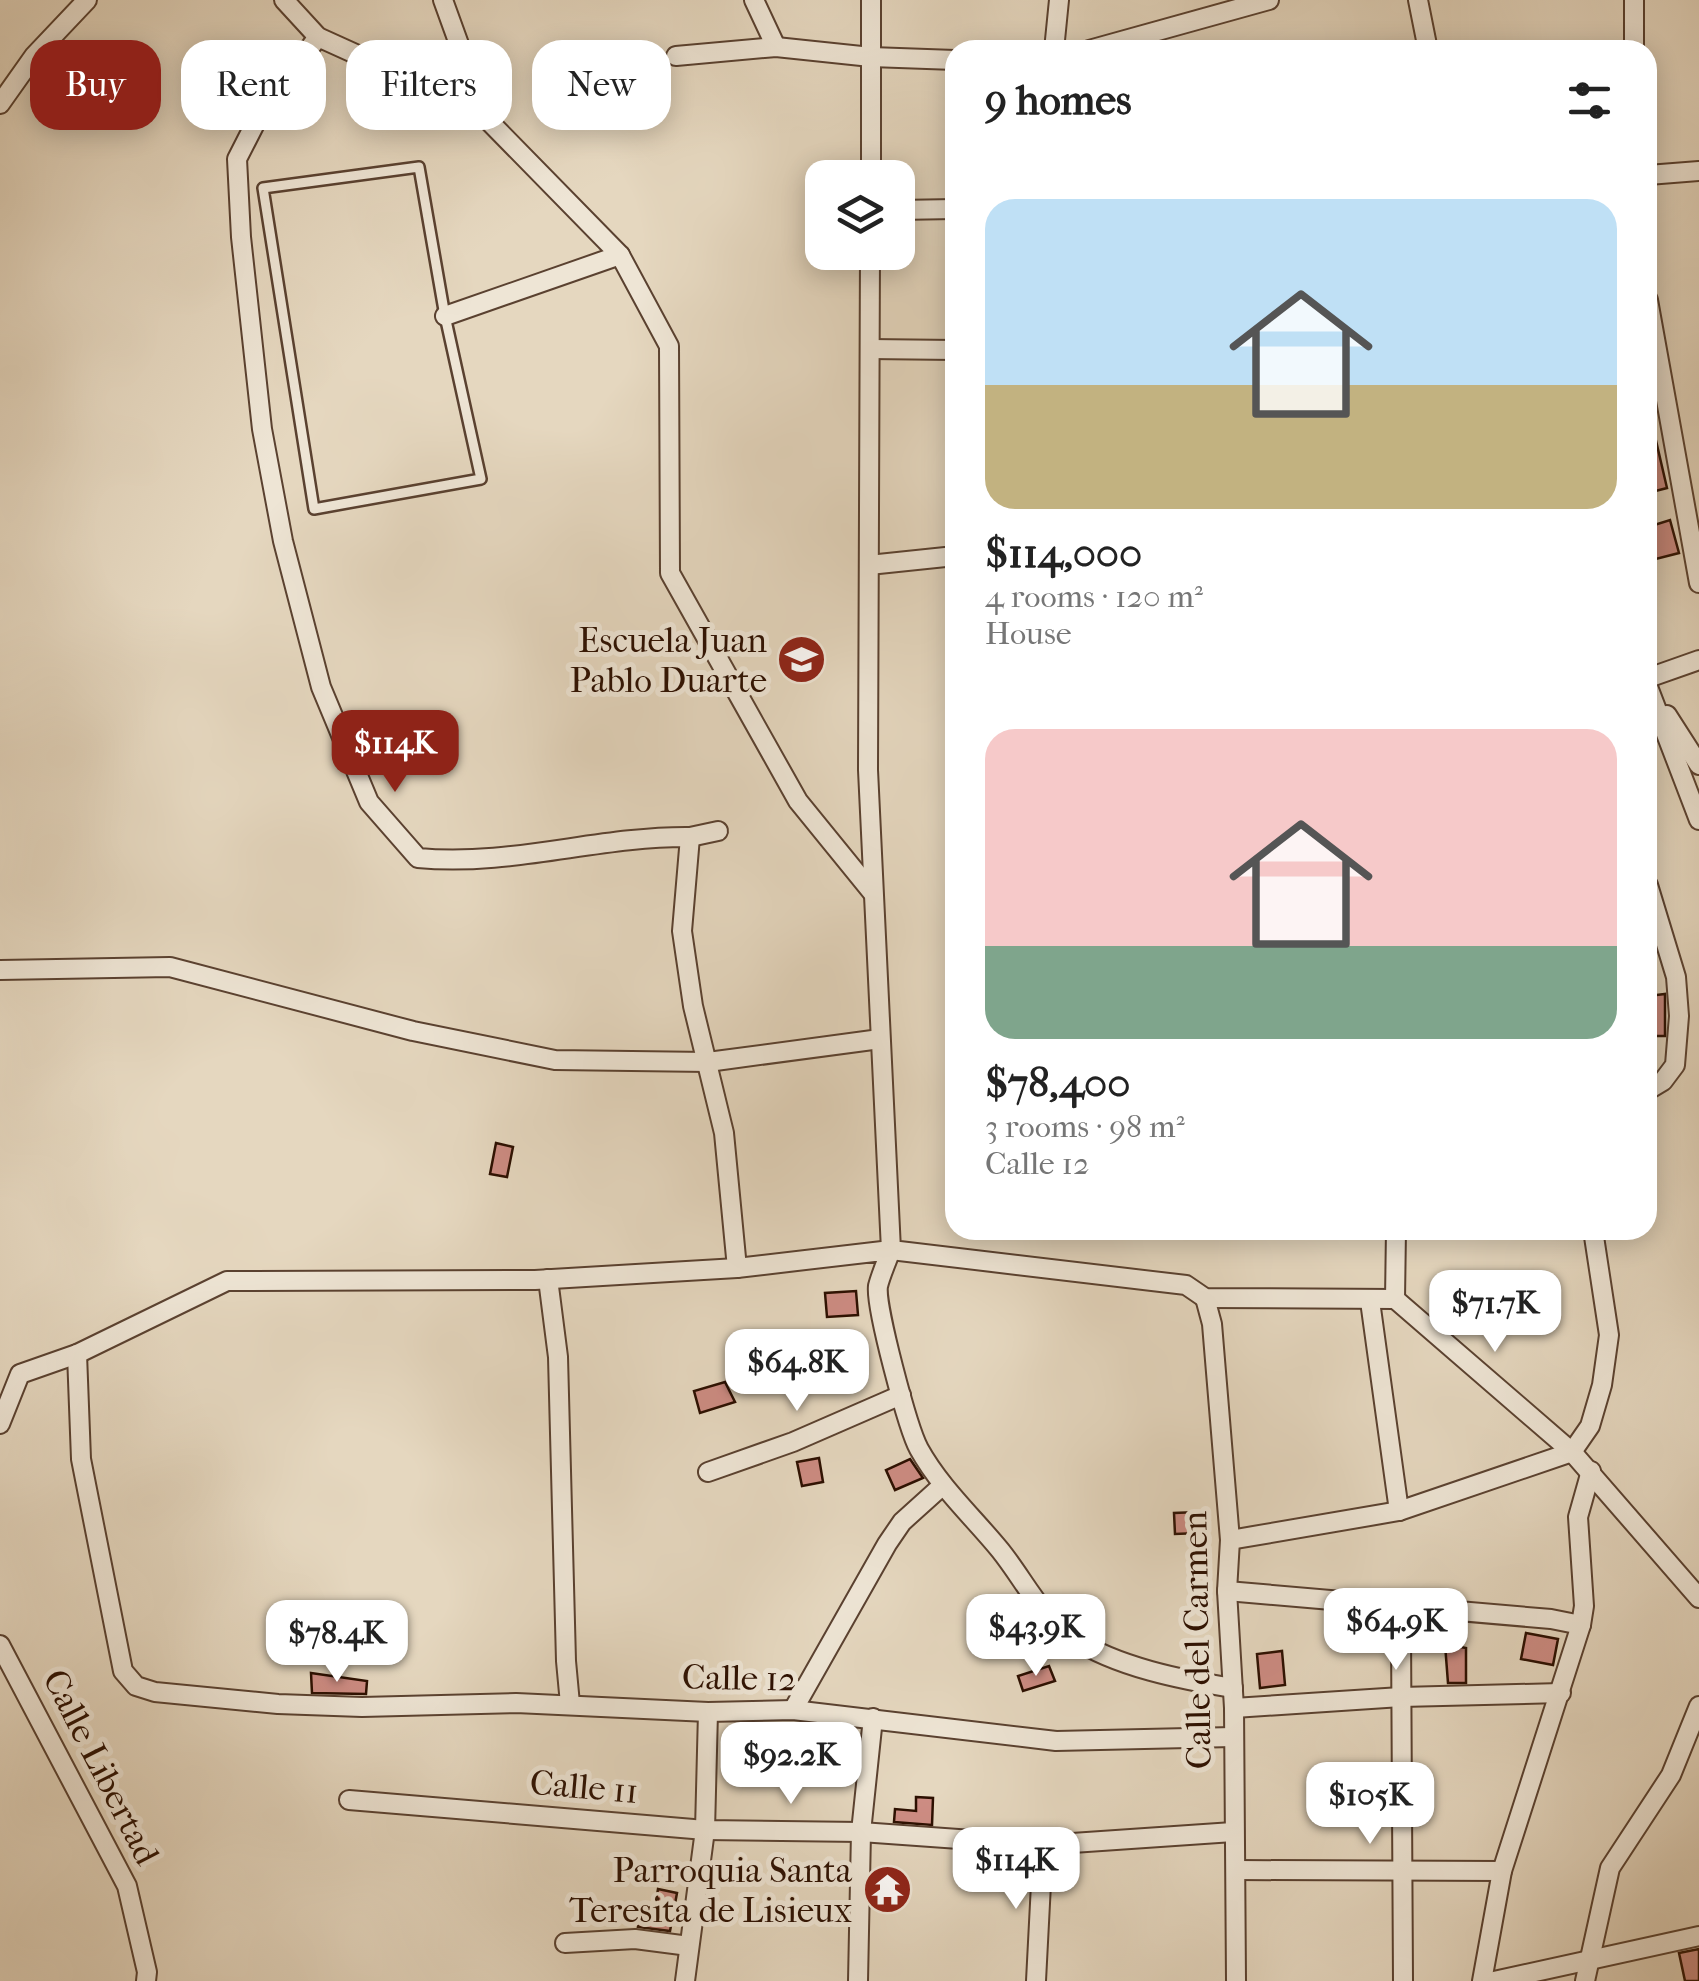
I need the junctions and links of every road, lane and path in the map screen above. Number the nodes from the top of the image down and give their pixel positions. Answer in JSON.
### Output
{"nodes":[{"id":1,"x":87,"y":0,"type":"edge"},
{"id":2,"x":284,"y":0,"type":"edge"},
{"id":3,"x":443,"y":0,"type":"edge"},
{"id":4,"x":754,"y":0,"type":"edge"},
{"id":5,"x":871,"y":0,"type":"edge"},
{"id":6,"x":1060,"y":0,"type":"edge"},
{"id":7,"x":1269,"y":0,"type":"edge"},
{"id":8,"x":1418,"y":0,"type":"edge"},
{"id":9,"x":1634,"y":0,"type":"edge"},
{"id":10,"x":318,"y":36,"type":"junction"},
{"id":11,"x":457,"y":40,"type":"edge"},
{"id":12,"x":1055,"y":40,"type":"edge"},
{"id":13,"x":1125,"y":40,"type":"edge"},
{"id":14,"x":1426,"y":40,"type":"edge"},
{"id":15,"x":1634,"y":40,"type":"edge"},
{"id":16,"x":776,"y":47,"type":"junction"},
{"id":17,"x":346,"y":49,"type":"edge"},
{"id":18,"x":676,"y":56,"type":"dead end"},
{"id":19,"x":871,"y":57,"type":"junction"},
{"id":20,"x":945,"y":60,"type":"edge"},
{"id":21,"x":0,"y":104,"type":"edge"},
{"id":22,"x":498,"y":130,"type":"edge"},
{"id":23,"x":871,"y":160,"type":"edge"},
{"id":24,"x":1699,"y":170,"type":"edge"},
{"id":25,"x":1657,"y":174,"type":"edge"},
{"id":26,"x":945,"y":209,"type":"edge"},
{"id":27,"x":915,"y":210,"type":"edge"},
{"id":28,"x":620,"y":254,"type":"junction"},
{"id":29,"x":870,"y":270,"type":"edge"},
{"id":30,"x":445,"y":316,"type":"junction"},
{"id":31,"x":1657,"y":347,"type":"edge"},
{"id":32,"x":870,"y":349,"type":"junction"},
{"id":33,"x":945,"y":350,"type":"edge"},
{"id":34,"x":1695,"y":548,"type":"edge"},
{"id":35,"x":945,"y":557,"type":"edge"},
{"id":36,"x":869,"y":564,"type":"junction"},
{"id":37,"x":1699,"y":582,"type":"edge"},
{"id":38,"x":1699,"y":660,"type":"edge"},
{"id":39,"x":1657,"y":679,"type":"edge"},
{"id":40,"x":1657,"y":697,"type":"edge"},
{"id":41,"x":1657,"y":707,"type":"edge"},
{"id":42,"x":1699,"y":765,"type":"edge"},
{"id":43,"x":1699,"y":820,"type":"edge"},
{"id":44,"x":718,"y":831,"type":"dead end"},
{"id":45,"x":690,"y":837,"type":"junction"},
{"id":46,"x":872,"y":893,"type":"junction"},
{"id":47,"x":1657,"y":914,"type":"edge"},
{"id":48,"x":0,"y":970,"type":"edge"},
{"id":49,"x":880,"y":1039,"type":"junction"},
{"id":50,"x":708,"y":1062,"type":"junction"},
{"id":51,"x":1657,"y":1085,"type":"edge"},
{"id":52,"x":1396,"y":1240,"type":"edge"},
{"id":53,"x":1594,"y":1240,"type":"edge"},
{"id":54,"x":891,"y":1250,"type":"junction"},
{"id":55,"x":737,"y":1268,"type":"junction"},
{"id":56,"x":548,"y":1279,"type":"junction"},
{"id":57,"x":1204,"y":1298,"type":"junction"},
{"id":58,"x":1394,"y":1300,"type":"junction"},
{"id":59,"x":1370,"y":1301,"type":"junction"},
{"id":60,"x":77,"y":1354,"type":"junction"},
{"id":61,"x":901,"y":1395,"type":"junction"},
{"id":62,"x":0,"y":1424,"type":"edge"},
{"id":63,"x":1572,"y":1452,"type":"junction"},
{"id":64,"x":1591,"y":1471,"type":"junction"},
{"id":65,"x":708,"y":1472,"type":"dead end"},
{"id":66,"x":943,"y":1485,"type":"junction"},
{"id":67,"x":1400,"y":1511,"type":"junction"},
{"id":68,"x":1230,"y":1540,"type":"junction"},
{"id":69,"x":1227,"y":1591,"type":"junction"},
{"id":70,"x":1699,"y":1598,"type":"edge"},
{"id":71,"x":1406,"y":1607,"type":"junction"},
{"id":72,"x":1581,"y":1625,"type":"junction"},
{"id":73,"x":0,"y":1645,"type":"edge"},
{"id":74,"x":1561,"y":1692,"type":"junction"},
{"id":75,"x":1401,"y":1697,"type":"junction"},
{"id":76,"x":1234,"y":1698,"type":"junction"},
{"id":77,"x":570,"y":1704,"type":"junction"},
{"id":78,"x":1699,"y":1706,"type":"edge"},
{"id":79,"x":794,"y":1710,"type":"junction"},
{"id":80,"x":708,"y":1712,"type":"junction"},
{"id":81,"x":873,"y":1718,"type":"junction"},
{"id":82,"x":1233,"y":1738,"type":"junction"},
{"id":83,"x":348,"y":1800,"type":"dead end"},
{"id":84,"x":705,"y":1830,"type":"junction"},
{"id":85,"x":861,"y":1832,"type":"junction"},
{"id":86,"x":1233,"y":1832,"type":"junction"},
{"id":87,"x":1043,"y":1845,"type":"junction"},
{"id":88,"x":1237,"y":1870,"type":"junction"},
{"id":89,"x":1404,"y":1870,"type":"junction"},
{"id":90,"x":1502,"y":1871,"type":"junction"},
{"id":91,"x":1699,"y":1936,"type":"edge"},
{"id":92,"x":565,"y":1943,"type":"dead end"},
{"id":93,"x":690,"y":1946,"type":"junction"},
{"id":94,"x":1588,"y":1961,"type":"junction"},
{"id":95,"x":146,"y":1981,"type":"edge"},
{"id":96,"x":685,"y":1981,"type":"edge"},
{"id":97,"x":858,"y":1981,"type":"edge"},
{"id":98,"x":1036,"y":1981,"type":"edge"},
{"id":99,"x":1236,"y":1981,"type":"edge"},
{"id":100,"x":1403,"y":1981,"type":"edge"},
{"id":101,"x":1482,"y":1981,"type":"edge"},
{"id":102,"x":1494,"y":1981,"type":"edge"},
{"id":103,"x":1585,"y":1981,"type":"edge"}],
"edges":[{"from":1,"to":21,"type":"street"},
{"from":2,"to":10,"type":"street"},
{"from":3,"to":11,"type":"street"},
{"from":4,"to":16,"type":"street"},
{"from":5,"to":19,"type":"street"},
{"from":6,"to":12,"type":"street"},
{"from":7,"to":13,"type":"street"},
{"from":8,"to":14,"type":"street"},
{"from":9,"to":15,"type":"street"},
{"from":10,"to":17,"type":"street"},
{"from":10,"to":45,"type":"street"},
{"from":16,"to":18,"type":"street"},
{"from":16,"to":19,"type":"street"},
{"from":19,"to":20,"type":"street"},
{"from":19,"to":23,"type":"street"},
{"from":22,"to":28,"type":"street"},
{"from":24,"to":25,"type":"street"},
{"from":26,"to":27,"type":"street"},
{"from":28,"to":30,"type":"street"},
{"from":28,"to":46,"type":"street"},
{"from":29,"to":32,"type":"street"},
{"from":30,"to":30,"type":"lane"},
{"from":31,"to":34,"type":"street"},
{"from":32,"to":33,"type":"street"},
{"from":32,"to":36,"type":"street"},
{"from":34,"to":37,"type":"street"},
{"from":35,"to":36,"type":"street"},
{"from":36,"to":46,"type":"street"},
{"from":38,"to":39,"type":"street"},
{"from":40,"to":42,"type":"street"},
{"from":41,"to":43,"type":"street"},
{"from":44,"to":45,"type":"street"},
{"from":45,"to":50,"type":"street"},
{"from":46,"to":49,"type":"street"},
{"from":47,"to":51,"type":"street"},
{"from":48,"to":50,"type":"street"},
{"from":49,"to":50,"type":"street"},
{"from":49,"to":54,"type":"street"},
{"from":50,"to":55,"type":"street"},
{"from":52,"to":58,"type":"street"},
{"from":53,"to":63,"type":"street"},
{"from":54,"to":55,"type":"street"},
{"from":54,"to":57,"type":"street"},
{"from":54,"to":61,"type":"street"},
{"from":55,"to":56,"type":"street"},
{"from":56,"to":60,"type":"street"},
{"from":56,"to":77,"type":"street"},
{"from":57,"to":59,"type":"street"},
{"from":57,"to":68,"type":"street","name":"Calle del Carmen"},
{"from":58,"to":59,"type":"street"},
{"from":58,"to":63,"type":"street"},
{"from":59,"to":67,"type":"street"},
{"from":60,"to":62,"type":"street"},
{"from":60,"to":77,"type":"street","name":"Calle 12"},
{"from":61,"to":65,"type":"street"},
{"from":61,"to":66,"type":"street"},
{"from":63,"to":64,"type":"street"},
{"from":63,"to":67,"type":"street"},
{"from":64,"to":70,"type":"street"},
{"from":64,"to":72,"type":"street"},
{"from":66,"to":76,"type":"street"},
{"from":66,"to":79,"type":"street"},
{"from":67,"to":68,"type":"street"},
{"from":68,"to":69,"type":"street","name":"Calle del Carmen"},
{"from":69,"to":71,"type":"street"},
{"from":69,"to":76,"type":"street","name":"Calle del Carmen"},
{"from":71,"to":72,"type":"street"},
{"from":71,"to":75,"type":"street"},
{"from":72,"to":74,"type":"street"},
{"from":73,"to":95,"type":"street","name":"Calle Libertad"},
{"from":74,"to":75,"type":"street"},
{"from":74,"to":90,"type":"street"},
{"from":75,"to":76,"type":"street"},
{"from":75,"to":89,"type":"street"},
{"from":76,"to":82,"type":"street","name":"Calle del Carmen"},
{"from":77,"to":80,"type":"street","name":"Calle 12"},
{"from":78,"to":94,"type":"street"},
{"from":79,"to":80,"type":"street","name":"Calle 12"},
{"from":79,"to":81,"type":"street","name":"Calle 12"},
{"from":80,"to":84,"type":"street"},
{"from":81,"to":82,"type":"street","name":"Calle 12"},
{"from":81,"to":85,"type":"street"},
{"from":82,"to":86,"type":"street","name":"Calle del Carmen"},
{"from":83,"to":84,"type":"street","name":"Calle 11"},
{"from":84,"to":85,"type":"street","name":"Calle 11"},
{"from":84,"to":93,"type":"street"},
{"from":85,"to":87,"type":"street","name":"Calle 11"},
{"from":85,"to":97,"type":"street"},
{"from":86,"to":87,"type":"street","name":"Calle 11"},
{"from":86,"to":88,"type":"street","name":"Calle del Carmen"},
{"from":87,"to":98,"type":"street"},
{"from":88,"to":89,"type":"street"},
{"from":88,"to":99,"type":"street","name":"Calle del Carmen"},
{"from":89,"to":90,"type":"street"},
{"from":89,"to":100,"type":"street"},
{"from":90,"to":101,"type":"street"},
{"from":91,"to":94,"type":"street"},
{"from":92,"to":93,"type":"street"},
{"from":93,"to":96,"type":"street"},
{"from":94,"to":102,"type":"street"},
{"from":94,"to":103,"type":"street"}]}
